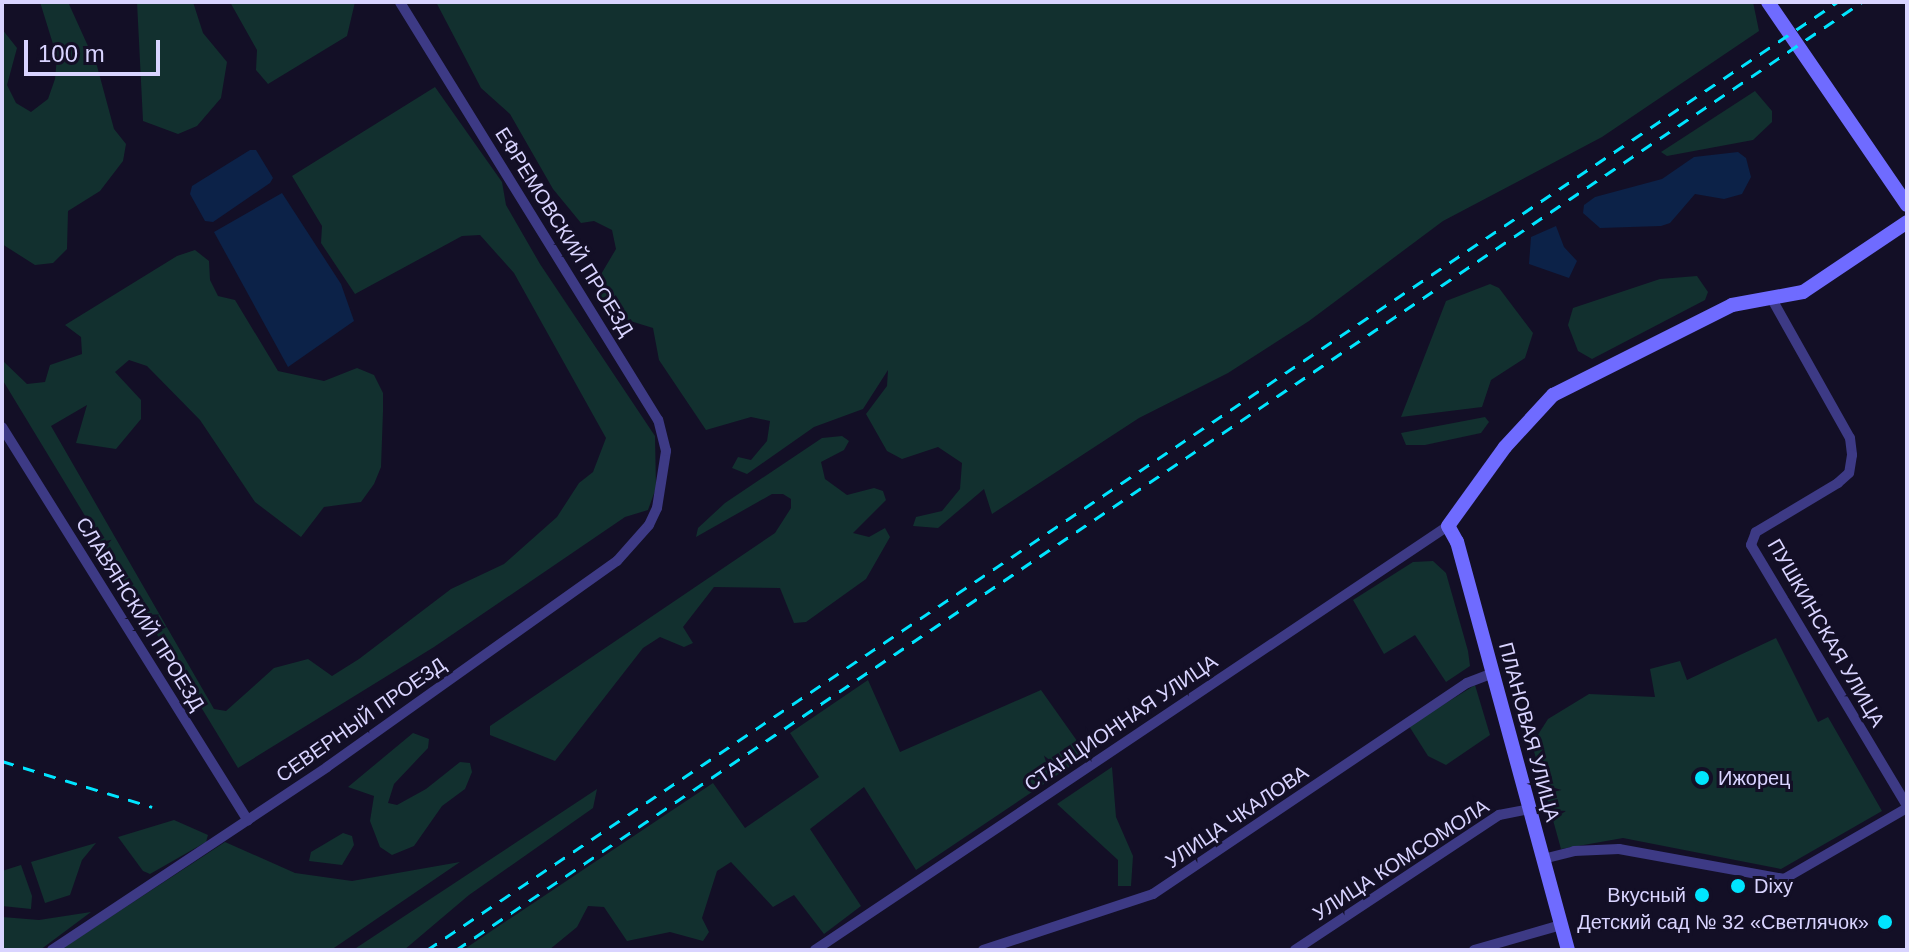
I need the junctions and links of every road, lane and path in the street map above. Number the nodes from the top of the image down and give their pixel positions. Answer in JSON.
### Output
{"nodes":[{"id":1,"x":400,"y":2,"type":"edge"},
{"id":2,"x":1768,"y":2,"type":"edge"},
{"id":3,"x":1907,"y":205,"type":"edge"},
{"id":4,"x":1907,"y":222,"type":"edge"},
{"id":5,"x":1773,"y":301,"type":"junction"},
{"id":6,"x":2,"y":427,"type":"edge"},
{"id":7,"x":663,"y":491,"type":"joint"},
{"id":8,"x":1448,"y":526,"type":"junction"},
{"id":9,"x":1493,"y":673,"type":"junction"},
{"id":10,"x":1907,"y":807,"type":"edge"},
{"id":11,"x":1529,"y":809,"type":"junction"},
{"id":12,"x":248,"y":820,"type":"junction"},
{"id":13,"x":1543,"y":859,"type":"junction"},
{"id":14,"x":1561,"y":925,"type":"junction"},
{"id":15,"x":1015,"y":945,"type":"edge"},
{"id":16,"x":52,"y":950,"type":"edge"},
{"id":17,"x":815,"y":950,"type":"edge"},
{"id":18,"x":983,"y":950,"type":"edge"},
{"id":19,"x":1295,"y":950,"type":"edge"},
{"id":20,"x":1474,"y":950,"type":"edge"},
{"id":21,"x":1568,"y":950,"type":"edge"}],
"edges":[{"from":1,"to":7,"type":"street","name":"ЕФРЕМОВСКИЙ ПРОЕЗД"},
{"from":2,"to":3,"type":"street"},
{"from":4,"to":5,"type":"street"},
{"from":5,"to":8,"type":"street"},
{"from":5,"to":10,"type":"street","name":"ПУШКИНСКАЯ УЛИЦА"},
{"from":6,"to":12,"type":"street","name":"СЛАВЯНСКИЙ ПРОЕЗД"},
{"from":7,"to":12,"type":"street","name":"СЕВЕРНЫЙ ПРОЕЗД"},
{"from":8,"to":9,"type":"street","name":"ПЛАНОВАЯ УЛИЦА"},
{"from":8,"to":17,"type":"street","name":"СТАНЦИОННАЯ УЛИЦА"},
{"from":9,"to":11,"type":"street","name":"ПЛАНОВАЯ УЛИЦА"},
{"from":9,"to":15,"type":"street","name":"УЛИЦА ЧКАЛОВА"},
{"from":10,"to":13,"type":"street"},
{"from":11,"to":13,"type":"street","name":"ПЛАНОВАЯ УЛИЦА"},
{"from":11,"to":19,"type":"street","name":"УЛИЦА КОМСОМОЛА"},
{"from":12,"to":16,"type":"street","name":"СЕВЕРНЫЙ ПРОЕЗД"},
{"from":13,"to":14,"type":"street","name":"ПЛАНОВАЯ УЛИЦА"},
{"from":14,"to":20,"type":"street"},
{"from":14,"to":21,"type":"street","name":"ПЛАНОВАЯ УЛИЦА"},
{"from":15,"to":18,"type":"street","name":"УЛИЦА ЧКАЛОВА"}]}
